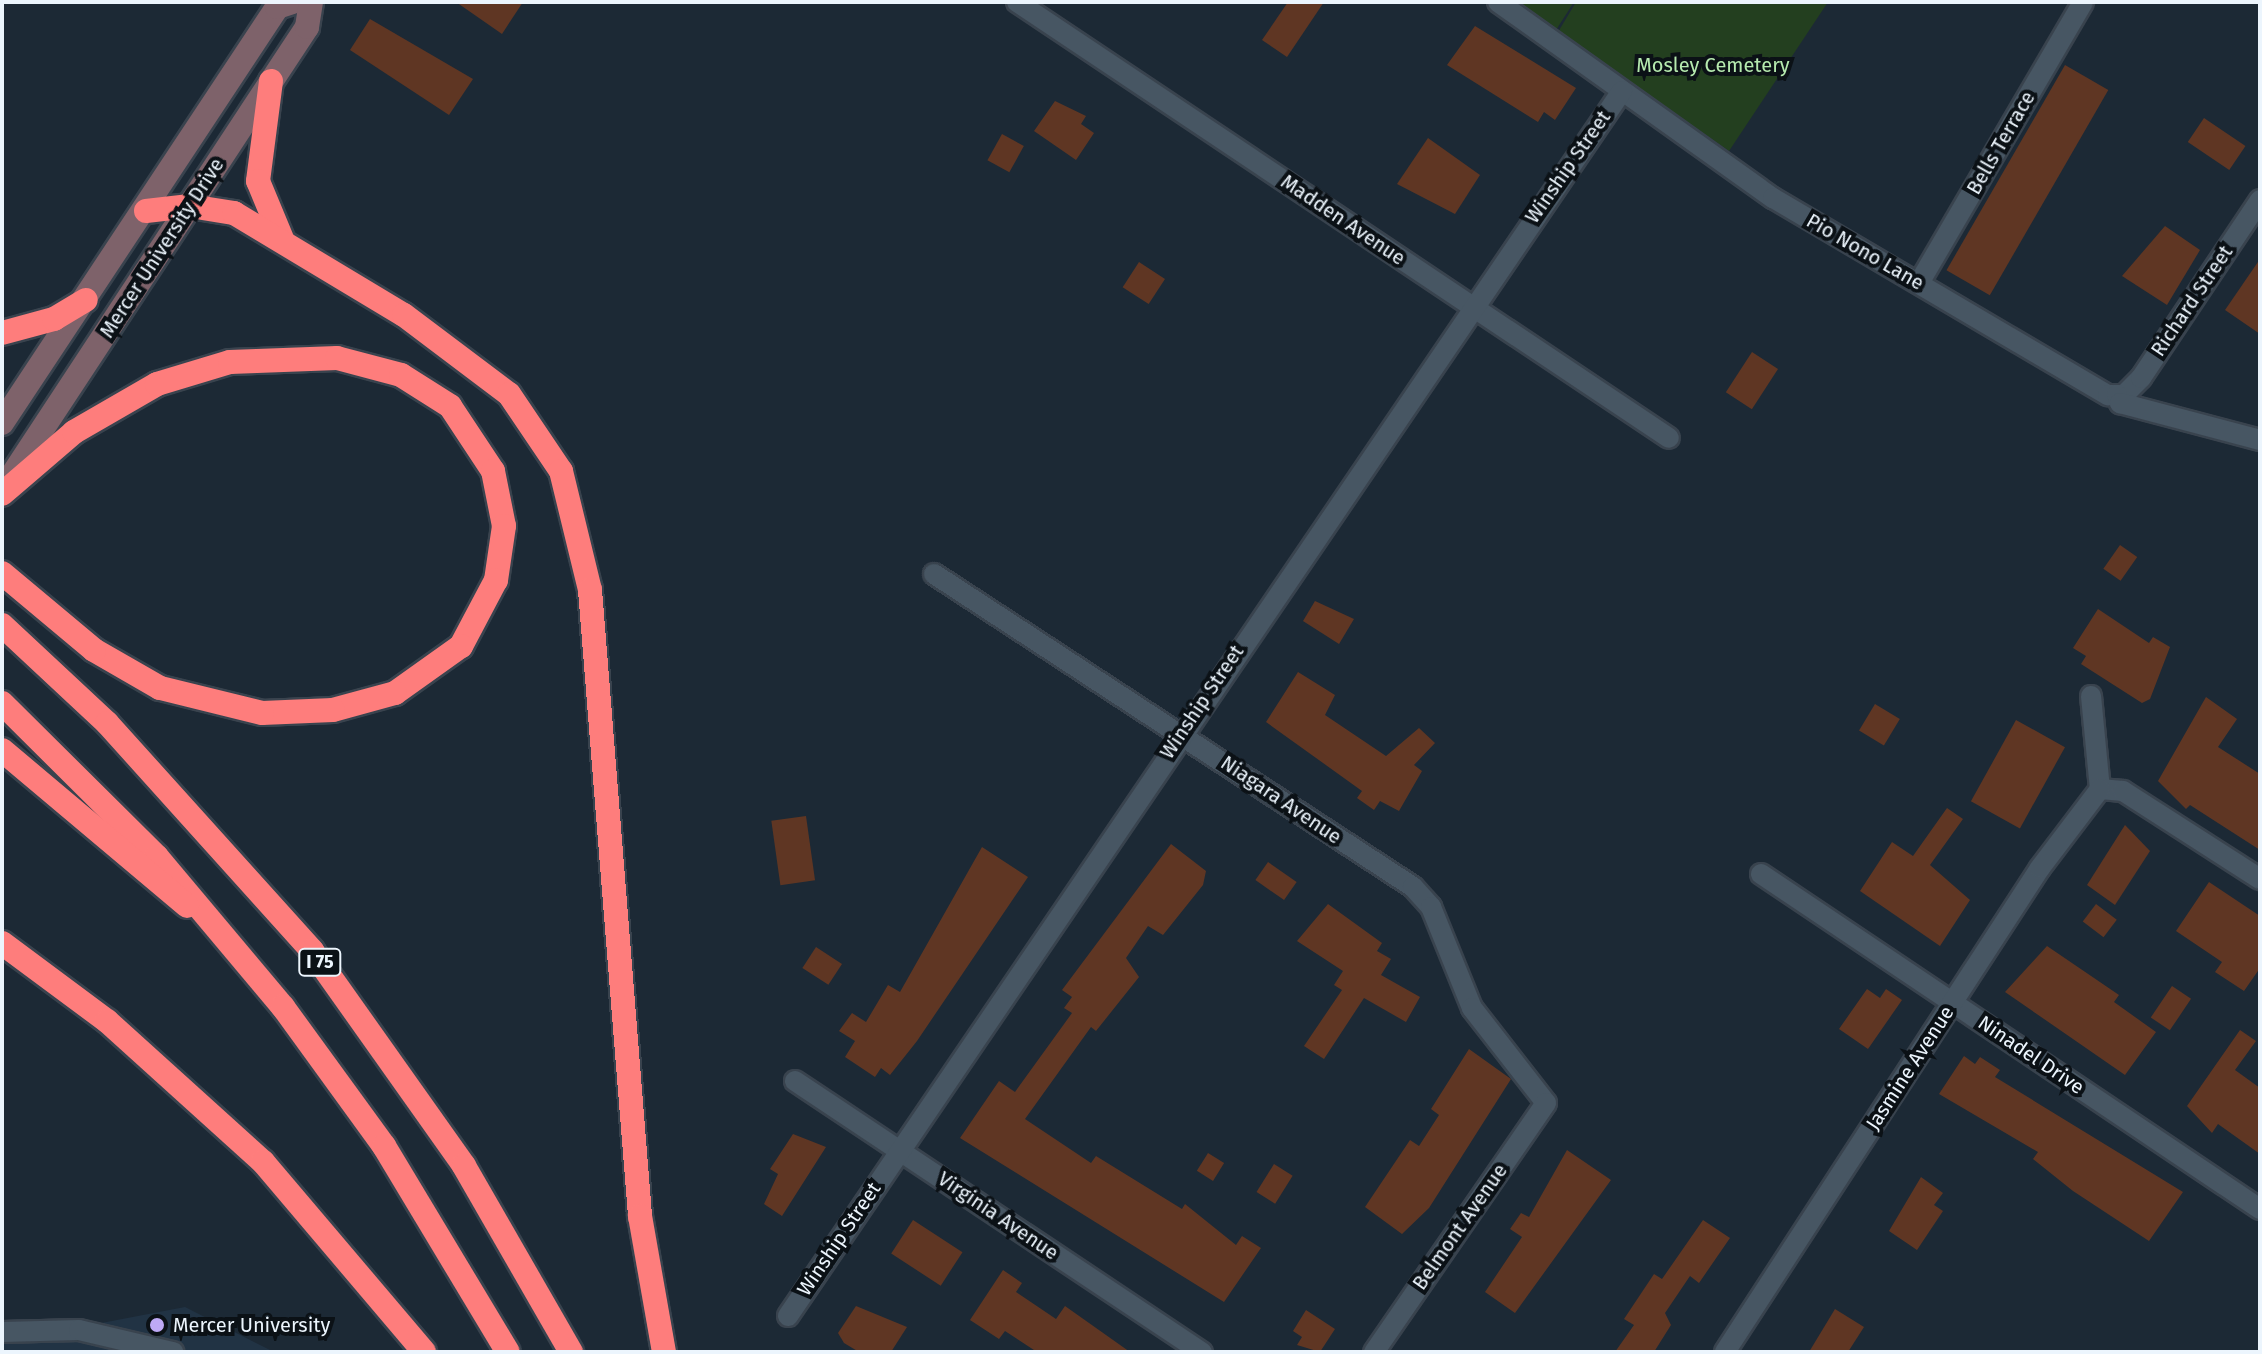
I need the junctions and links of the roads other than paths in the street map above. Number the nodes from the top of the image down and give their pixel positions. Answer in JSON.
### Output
{"nodes":[{"id":1,"x":292,"y":2,"type":"edge"},
{"id":2,"x":311,"y":2,"type":"edge"},
{"id":3,"x":1017,"y":2,"type":"edge"},
{"id":4,"x":1498,"y":2,"type":"edge"},
{"id":5,"x":2083,"y":2,"type":"edge"},
{"id":6,"x":271,"y":81,"type":"junction"},
{"id":7,"x":1622,"y":91,"type":"junction"},
{"id":8,"x":2260,"y":200,"type":"edge"},
{"id":9,"x":190,"y":206,"type":"junction"},
{"id":10,"x":146,"y":211,"type":"junction"},
{"id":11,"x":283,"y":241,"type":"junction"},
{"id":12,"x":1919,"y":283,"type":"junction"},
{"id":13,"x":86,"y":300,"type":"junction"},
{"id":14,"x":1471,"y":305,"type":"junction"},
{"id":15,"x":2,"y":333,"type":"edge"},
{"id":16,"x":2117,"y":395,"type":"junction"},
{"id":17,"x":2,"y":423,"type":"edge"},
{"id":18,"x":1669,"y":438,"type":"dead end"},
{"id":19,"x":2260,"y":440,"type":"edge"},
{"id":20,"x":2,"y":492,"type":"edge"},
{"id":21,"x":2,"y":573,"type":"edge"},
{"id":22,"x":934,"y":574,"type":"dead end"},
{"id":23,"x":2,"y":625,"type":"edge"},
{"id":24,"x":2091,"y":696,"type":"dead end"},
{"id":25,"x":2,"y":703,"type":"edge"},
{"id":26,"x":1181,"y":734,"type":"junction"},
{"id":27,"x":2,"y":750,"type":"edge"},
{"id":28,"x":2100,"y":789,"type":"junction"},
{"id":29,"x":1761,"y":874,"type":"dead end"},
{"id":30,"x":2260,"y":879,"type":"edge"},
{"id":31,"x":222,"y":931,"type":"junction"},
{"id":32,"x":2,"y":943,"type":"edge"},
{"id":33,"x":1952,"y":1002,"type":"junction"},
{"id":34,"x":795,"y":1081,"type":"dead end"},
{"id":35,"x":1546,"y":1103,"type":"joint"},
{"id":36,"x":899,"y":1149,"type":"junction"},
{"id":37,"x":2260,"y":1209,"type":"edge"},
{"id":38,"x":788,"y":1316,"type":"dead end"},
{"id":39,"x":2,"y":1332,"type":"edge"},
{"id":40,"x":173,"y":1352,"type":"edge"},
{"id":41,"x":424,"y":1352,"type":"edge"},
{"id":42,"x":508,"y":1352,"type":"edge"},
{"id":43,"x":571,"y":1352,"type":"edge"},
{"id":44,"x":664,"y":1352,"type":"edge"},
{"id":45,"x":1202,"y":1352,"type":"edge"},
{"id":46,"x":1374,"y":1352,"type":"edge"},
{"id":47,"x":1725,"y":1352,"type":"edge"}],
"edges":[{"from":1,"to":10,"type":"main road","name":"Mercer University Drive"},
{"from":2,"to":6,"type":"main road","name":"Mercer University Drive"},
{"from":3,"to":14,"type":"street","name":"Madden Avenue"},
{"from":4,"to":7,"type":"street","name":"Pio Nono Lane"},
{"from":5,"to":12,"type":"street","name":"Bells Terrace"},
{"from":6,"to":9,"type":"main road","name":"Mercer University Drive"},
{"from":6,"to":11,"type":"highway"},
{"from":7,"to":12,"type":"street","name":"Pio Nono Lane"},
{"from":7,"to":14,"type":"street","name":"Winship Street"},
{"from":8,"to":16,"type":"street","name":"Richard Street"},
{"from":9,"to":10,"type":"highway"},
{"from":9,"to":11,"type":"highway"},
{"from":9,"to":20,"type":"main road","name":"Mercer University Drive"},
{"from":10,"to":13,"type":"main road","name":"Mercer University Drive"},
{"from":11,"to":44,"type":"highway"},
{"from":12,"to":16,"type":"street","name":"Pio Nono Lane"},
{"from":13,"to":15,"type":"highway"},
{"from":13,"to":17,"type":"main road","name":"Mercer University Drive"},
{"from":14,"to":18,"type":"street","name":"Madden Avenue"},
{"from":14,"to":26,"type":"street","name":"Winship Street"},
{"from":16,"to":19,"type":"street","name":"Pio Nono Lane"},
{"from":20,"to":21,"type":"highway"},
{"from":22,"to":26,"type":"street","name":"Niagara Avenue"},
{"from":23,"to":43,"type":"highway","number":"I 75"},
{"from":24,"to":28,"type":"street"},
{"from":25,"to":31,"type":"highway"},
{"from":26,"to":35,"type":"street","name":"Niagara Avenue"},
{"from":26,"to":36,"type":"street","name":"Winship Street"},
{"from":27,"to":31,"type":"highway"},
{"from":28,"to":30,"type":"street"},
{"from":28,"to":33,"type":"street","name":"Jasmine Avenue"},
{"from":29,"to":33,"type":"street","name":"Ninadel Drive"},
{"from":31,"to":42,"type":"highway"},
{"from":32,"to":41,"type":"highway"},
{"from":33,"to":37,"type":"street","name":"Ninadel Drive"},
{"from":33,"to":47,"type":"street","name":"Jasmine Avenue"},
{"from":34,"to":36,"type":"street","name":"Virginia Avenue"},
{"from":35,"to":46,"type":"street","name":"Belmont Avenue"},
{"from":36,"to":38,"type":"street","name":"Winship Street"},
{"from":36,"to":45,"type":"street","name":"Virginia Avenue"},
{"from":39,"to":40,"type":"street"}]}
